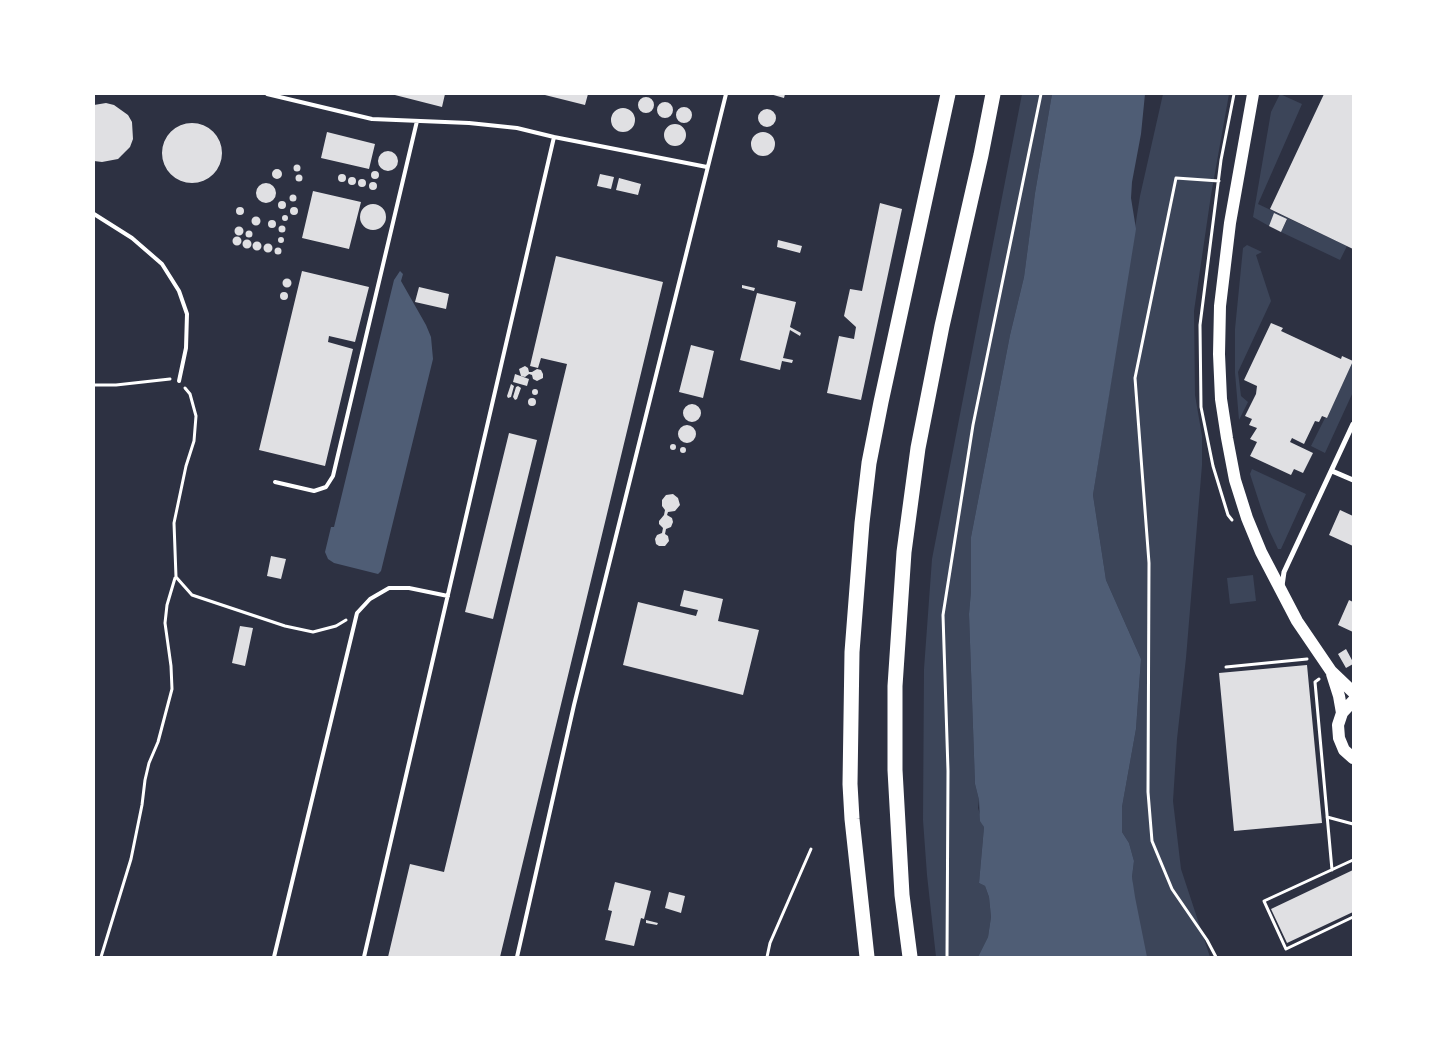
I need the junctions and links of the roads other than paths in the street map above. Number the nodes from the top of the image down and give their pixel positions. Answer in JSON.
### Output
{"nodes":[{"id":1,"x":267,"y":94,"type":"edge"},
{"id":2,"x":726,"y":94,"type":"edge"},
{"id":3,"x":948,"y":94,"type":"edge"},
{"id":4,"x":993,"y":94,"type":"edge"},
{"id":5,"x":998,"y":94,"type":"edge"},
{"id":6,"x":1253,"y":94,"type":"edge"},
{"id":7,"x":418,"y":121,"type":"junction"},
{"id":8,"x":554,"y":137,"type":"junction"},
{"id":9,"x":981,"y":155,"type":"junction"},
{"id":10,"x":707,"y":167,"type":"junction"},
{"id":11,"x":94,"y":214,"type":"edge"},
{"id":12,"x":179,"y":381,"type":"road end"},
{"id":13,"x":1353,"y":424,"type":"edge"},
{"id":14,"x":1332,"y":471,"type":"junction"},
{"id":15,"x":1353,"y":480,"type":"edge"},
{"id":16,"x":275,"y":482,"type":"dead end"},
{"id":17,"x":1281,"y":591,"type":"junction"},
{"id":18,"x":448,"y":596,"type":"junction"},
{"id":19,"x":1331,"y":671,"type":"junction"},
{"id":20,"x":1353,"y":692,"type":"edge"},
{"id":21,"x":1353,"y":701,"type":"edge"},
{"id":22,"x":1342,"y":713,"type":"junction"},
{"id":23,"x":1353,"y":758,"type":"edge"},
{"id":24,"x":274,"y":957,"type":"edge"},
{"id":25,"x":364,"y":957,"type":"edge"},
{"id":26,"x":517,"y":957,"type":"edge"},
{"id":27,"x":867,"y":957,"type":"edge"},
{"id":28,"x":910,"y":957,"type":"edge"}],
"edges":[{"from":1,"to":7,"type":"lane"},
{"from":2,"to":10,"type":"lane"},
{"from":3,"to":27,"type":"highway"},
{"from":4,"to":9,"type":"highway"},
{"from":5,"to":9,"type":"highway"},
{"from":6,"to":17,"type":"main road"},
{"from":7,"to":8,"type":"lane"},
{"from":7,"to":16,"type":"lane"},
{"from":8,"to":10,"type":"lane"},
{"from":8,"to":18,"type":"lane"},
{"from":9,"to":28,"type":"highway"},
{"from":10,"to":26,"type":"lane"},
{"from":11,"to":12,"type":"lane"},
{"from":13,"to":14,"type":"street"},
{"from":14,"to":15,"type":"street"},
{"from":14,"to":17,"type":"street"},
{"from":17,"to":19,"type":"main road"},
{"from":18,"to":24,"type":"lane"},
{"from":18,"to":25,"type":"lane"},
{"from":19,"to":20,"type":"main road"},
{"from":19,"to":22,"type":"main road"},
{"from":21,"to":22,"type":"main road"},
{"from":22,"to":23,"type":"main road"}]}
